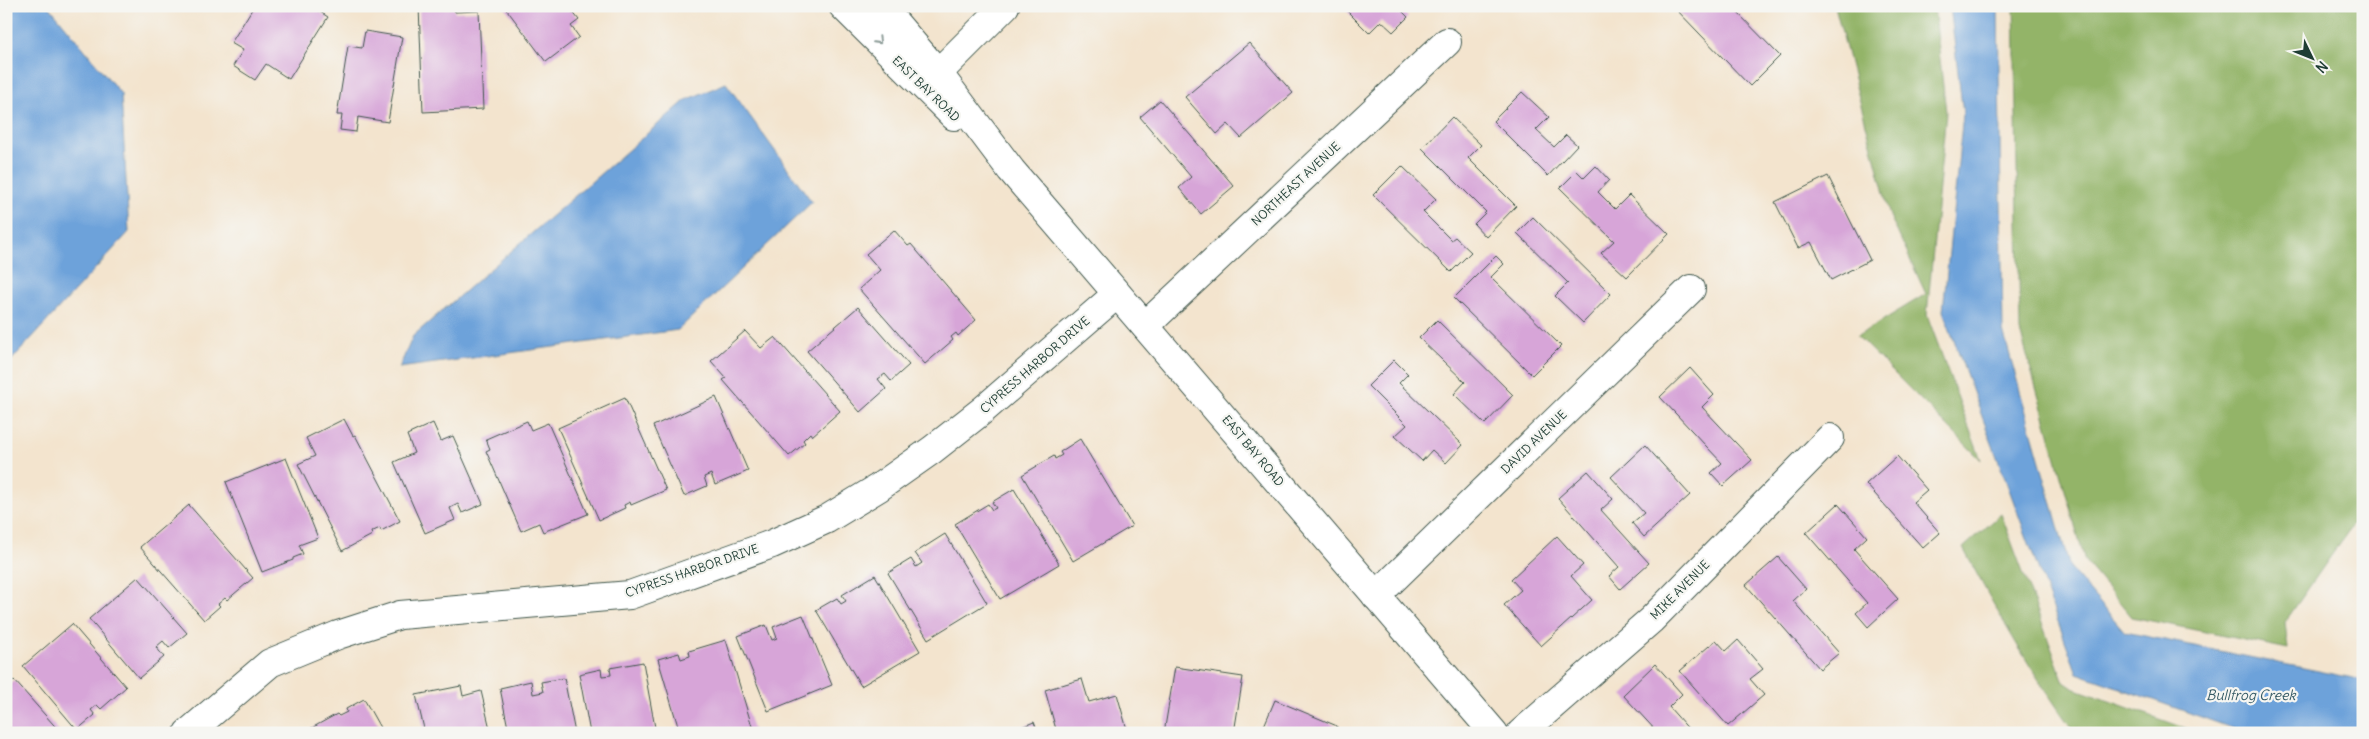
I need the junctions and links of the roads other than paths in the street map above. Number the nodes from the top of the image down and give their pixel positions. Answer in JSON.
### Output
{"nodes":[{"id":1,"x":843,"y":6,"type":"edge"},
{"id":2,"x":881,"y":6,"type":"edge"},
{"id":3,"x":1005,"y":6,"type":"edge"},
{"id":4,"x":1447,"y":42,"type":"dead end"},
{"id":5,"x":938,"y":73,"type":"junction"},
{"id":6,"x":1011,"y":170,"type":"junction"},
{"id":7,"x":1691,"y":289,"type":"dead end"},
{"id":8,"x":1117,"y":294,"type":"junction"},
{"id":9,"x":1145,"y":326,"type":"junction"},
{"id":10,"x":1830,"y":438,"type":"dead end"},
{"id":11,"x":1376,"y":596,"type":"junction"},
{"id":12,"x":188,"y":733,"type":"edge"},
{"id":13,"x":1494,"y":733,"type":"edge"},
{"id":14,"x":1521,"y":733,"type":"edge"}],
"edges":[{"from":1,"to":6,"type":"street","name":"EAST BAY ROAD","one_way":true},
{"from":2,"to":5,"type":"street","name":"EAST BAY ROAD"},
{"from":3,"to":5,"type":"street"},
{"from":4,"to":9,"type":"street","name":"NORTHEAST AVENUE"},
{"from":5,"to":6,"type":"street","name":"EAST BAY ROAD"},
{"from":6,"to":8,"type":"street","name":"EAST BAY ROAD"},
{"from":7,"to":11,"type":"street","name":"DAVID AVENUE"},
{"from":8,"to":9,"type":"street","name":"EAST BAY ROAD"},
{"from":8,"to":12,"type":"street","name":"CYPRESS HARBOR DRIVE"},
{"from":9,"to":11,"type":"street","name":"EAST BAY ROAD"},
{"from":10,"to":14,"type":"street","name":"MIKE AVENUE"},
{"from":11,"to":13,"type":"street","name":"EAST BAY ROAD"}]}
